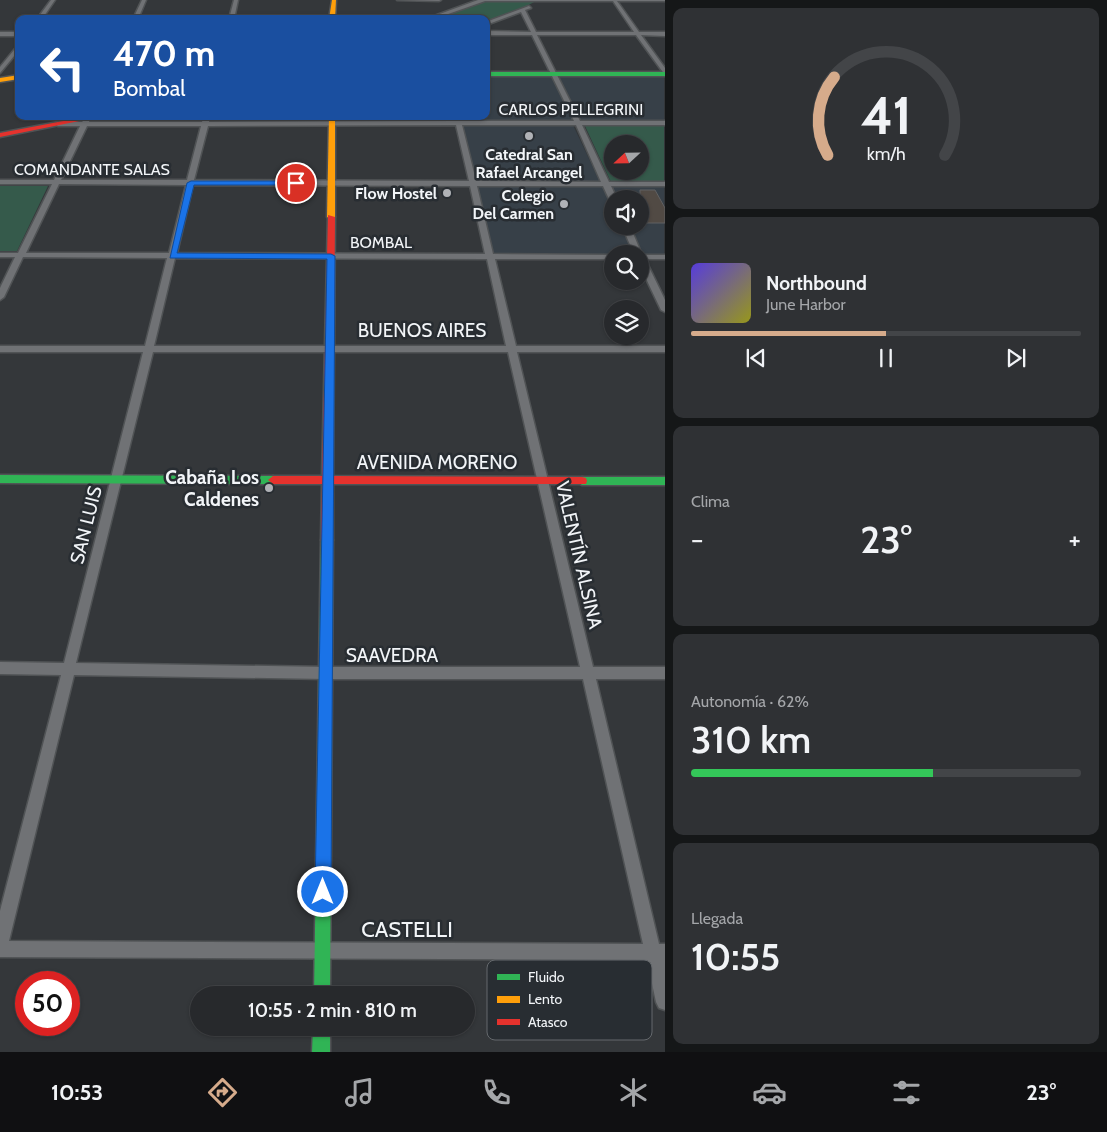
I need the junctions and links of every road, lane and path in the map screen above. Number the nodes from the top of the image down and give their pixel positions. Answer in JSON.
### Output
{"nodes":[{"id":1,"x":53,"y":0,"type":"edge"},
{"id":2,"x":144,"y":0,"type":"edge"},
{"id":3,"x":236,"y":0,"type":"edge"},
{"id":4,"x":334,"y":0,"type":"edge"},
{"id":5,"x":400,"y":0,"type":"edge"},
{"id":6,"x":427,"y":0,"type":"edge"},
{"id":7,"x":439,"y":0,"type":"edge"},
{"id":8,"x":483,"y":0,"type":"edge"},
{"id":9,"x":487,"y":0,"type":"edge"},
{"id":10,"x":540,"y":0,"type":"edge"},
{"id":11,"x":614,"y":0,"type":"edge"},
{"id":12,"x":664,"y":0,"type":"edge"},
{"id":13,"x":522,"y":10,"type":"junction"},
{"id":14,"x":42,"y":15,"type":"edge"},
{"id":15,"x":137,"y":15,"type":"edge"},
{"id":16,"x":232,"y":15,"type":"edge"},
{"id":17,"x":334,"y":15,"type":"edge"},
{"id":18,"x":431,"y":15,"type":"edge"},
{"id":19,"x":440,"y":15,"type":"edge"},
{"id":20,"x":490,"y":22,"type":"edge"},
{"id":21,"x":0,"y":34,"type":"edge"},
{"id":22,"x":15,"y":34,"type":"edge"},
{"id":23,"x":490,"y":34,"type":"edge"},
{"id":24,"x":535,"y":34,"type":"junction"},
{"id":25,"x":638,"y":34,"type":"junction"},
{"id":26,"x":664,"y":34,"type":"edge"},
{"id":27,"x":15,"y":51,"type":"edge"},
{"id":28,"x":0,"y":72,"type":"edge"},
{"id":29,"x":15,"y":73,"type":"edge"},
{"id":30,"x":490,"y":74,"type":"edge"},
{"id":31,"x":555,"y":74,"type":"junction"},
{"id":32,"x":664,"y":74,"type":"edge"},
{"id":33,"x":15,"y":78,"type":"edge"},
{"id":34,"x":0,"y":80,"type":"edge"},
{"id":35,"x":91,"y":120,"type":"edge"},
{"id":36,"x":206,"y":120,"type":"edge"},
{"id":37,"x":332,"y":120,"type":"edge"},
{"id":38,"x":458,"y":120,"type":"edge"},
{"id":39,"x":86,"y":122,"type":"junction"},
{"id":40,"x":578,"y":123,"type":"junction"},
{"id":41,"x":664,"y":123,"type":"edge"},
{"id":42,"x":0,"y":135,"type":"edge"},
{"id":43,"x":0,"y":182,"type":"edge"},
{"id":44,"x":56,"y":182,"type":"junction"},
{"id":45,"x":191,"y":183,"type":"junction"},
{"id":46,"x":332,"y":183,"type":"junction"},
{"id":47,"x":473,"y":183,"type":"junction"},
{"id":48,"x":606,"y":184,"type":"junction"},
{"id":49,"x":664,"y":184,"type":"edge"},
{"id":50,"x":609,"y":190,"type":"edge"},
{"id":51,"x":0,"y":255,"type":"edge"},
{"id":52,"x":20,"y":255,"type":"junction"},
{"id":53,"x":173,"y":256,"type":"junction"},
{"id":54,"x":331,"y":256,"type":"junction"},
{"id":55,"x":649,"y":256,"type":"edge"},
{"id":56,"x":490,"y":257,"type":"junction"},
{"id":57,"x":604,"y":257,"type":"edge"},
{"id":58,"x":664,"y":257,"type":"edge"},
{"id":59,"x":649,"y":278,"type":"edge"},
{"id":60,"x":0,"y":297,"type":"edge"},
{"id":61,"x":664,"y":310,"type":"edge"},
{"id":62,"x":150,"y":348,"type":"junction"},
{"id":63,"x":329,"y":348,"type":"junction"},
{"id":64,"x":510,"y":348,"type":"junction"},
{"id":65,"x":0,"y":349,"type":"edge"},
{"id":66,"x":664,"y":349,"type":"edge"},
{"id":67,"x":0,"y":479,"type":"edge"},
{"id":68,"x":116,"y":479,"type":"junction"},
{"id":69,"x":328,"y":479,"type":"junction"},
{"id":70,"x":543,"y":480,"type":"junction"},
{"id":71,"x":664,"y":480,"type":"edge"},
{"id":72,"x":0,"y":668,"type":"edge"},
{"id":73,"x":67,"y":669,"type":"junction"},
{"id":74,"x":326,"y":673,"type":"junction"},
{"id":75,"x":588,"y":673,"type":"junction"},
{"id":76,"x":664,"y":674,"type":"edge"},
{"id":77,"x":0,"y":942,"type":"edge"},
{"id":78,"x":0,"y":949,"type":"edge"},
{"id":79,"x":322,"y":952,"type":"junction"},
{"id":80,"x":659,"y":952,"type":"edge"},
{"id":81,"x":322,"y":986,"type":"edge"},
{"id":82,"x":664,"y":1002,"type":"edge"},
{"id":83,"x":322,"y":1036,"type":"edge"},
{"id":84,"x":321,"y":1052,"type":"edge"}],
"edges":[{"from":1,"to":14,"type":"street"},
{"from":2,"to":15,"type":"street"},
{"from":3,"to":16,"type":"street"},
{"from":4,"to":17,"type":"main road"},
{"from":5,"to":6,"type":"street"},
{"from":6,"to":7,"type":"street"},
{"from":6,"to":18,"type":"street"},
{"from":8,"to":19,"type":"street"},
{"from":9,"to":10,"type":"street"},
{"from":10,"to":11,"type":"street"},
{"from":10,"to":13,"type":"street"},
{"from":11,"to":12,"type":"street"},
{"from":11,"to":25,"type":"street"},
{"from":13,"to":20,"type":"street"},
{"from":13,"to":24,"type":"street"},
{"from":21,"to":22,"type":"street"},
{"from":23,"to":24,"type":"street"},
{"from":24,"to":25,"type":"street"},
{"from":24,"to":31,"type":"street"},
{"from":25,"to":26,"type":"street"},
{"from":25,"to":32,"type":"street"},
{"from":27,"to":28,"type":"street"},
{"from":28,"to":29,"type":"main road"},
{"from":30,"to":31,"type":"main road"},
{"from":31,"to":32,"type":"main road"},
{"from":31,"to":40,"type":"street"},
{"from":33,"to":34,"type":"main road"},
{"from":35,"to":39,"type":"main road"},
{"from":36,"to":37,"type":"street","name":"CARLOS PELLEGRINI"},
{"from":36,"to":39,"type":"street","name":"CARLOS PELLEGRINI"},
{"from":36,"to":45,"type":"street","name":"SAN LUIS"},
{"from":37,"to":38,"type":"street","name":"CARLOS PELLEGRINI"},
{"from":37,"to":46,"type":"main road"},
{"from":38,"to":40,"type":"street","name":"CARLOS PELLEGRINI"},
{"from":38,"to":47,"type":"street","name":"VALENTÍN ALSINA"},
{"from":39,"to":42,"type":"main road"},
{"from":39,"to":44,"type":"street"},
{"from":40,"to":41,"type":"street","name":"CARLOS PELLEGRINI"},
{"from":40,"to":48,"type":"street"},
{"from":43,"to":44,"type":"street","name":"COMANDANTE SALAS"},
{"from":44,"to":45,"type":"street","name":"COMANDANTE SALAS"},
{"from":44,"to":52,"type":"street"},
{"from":45,"to":46,"type":"street","name":"COMANDANTE SALAS"},
{"from":45,"to":53,"type":"street","name":"SAN LUIS"},
{"from":46,"to":47,"type":"street","name":"COMANDANTE SALAS"},
{"from":46,"to":54,"type":"main road"},
{"from":47,"to":48,"type":"street","name":"COMANDANTE SALAS"},
{"from":47,"to":56,"type":"street","name":"VALENTÍN ALSINA"},
{"from":48,"to":49,"type":"street","name":"COMANDANTE SALAS"},
{"from":48,"to":50,"type":"street"},
{"from":51,"to":52,"type":"street","name":"BOMBAL"},
{"from":52,"to":53,"type":"street","name":"BOMBAL"},
{"from":52,"to":60,"type":"street"},
{"from":53,"to":54,"type":"street","name":"BOMBAL"},
{"from":53,"to":62,"type":"street","name":"SAN LUIS"},
{"from":54,"to":56,"type":"street","name":"BOMBAL"},
{"from":54,"to":63,"type":"main road"},
{"from":55,"to":58,"type":"street"},
{"from":56,"to":57,"type":"street","name":"BOMBAL"},
{"from":56,"to":64,"type":"street","name":"VALENTÍN ALSINA"},
{"from":59,"to":61,"type":"street"},
{"from":62,"to":63,"type":"street","name":"BUENOS AIRES"},
{"from":62,"to":65,"type":"street","name":"BUENOS AIRES"},
{"from":62,"to":68,"type":"street","name":"SAN LUIS"},
{"from":63,"to":64,"type":"street","name":"BUENOS AIRES"},
{"from":63,"to":69,"type":"main road"},
{"from":64,"to":66,"type":"street","name":"BUENOS AIRES"},
{"from":64,"to":70,"type":"street","name":"VALENTÍN ALSINA"},
{"from":67,"to":68,"type":"main road","name":"AVENIDA MORENO"},
{"from":68,"to":69,"type":"main road","name":"AVENIDA MORENO"},
{"from":68,"to":73,"type":"street","name":"SAN LUIS"},
{"from":69,"to":70,"type":"main road","name":"AVENIDA MORENO"},
{"from":69,"to":74,"type":"main road"},
{"from":70,"to":71,"type":"main road","name":"AVENIDA MORENO"},
{"from":70,"to":75,"type":"street","name":"VALENTÍN ALSINA"},
{"from":72,"to":73,"type":"street","name":"SAAVEDRA"},
{"from":73,"to":74,"type":"street","name":"SAAVEDRA"},
{"from":73,"to":77,"type":"street","name":"SAN LUIS"},
{"from":74,"to":75,"type":"street","name":"SAAVEDRA"},
{"from":74,"to":79,"type":"main road"},
{"from":75,"to":76,"type":"street","name":"SAAVEDRA"},
{"from":75,"to":80,"type":"street","name":"VALENTÍN ALSINA"},
{"from":78,"to":79,"type":"street","name":"CASTELLI"},
{"from":79,"to":80,"type":"street","name":"CASTELLI"},
{"from":79,"to":81,"type":"main road"},
{"from":80,"to":82,"type":"street","name":"VALENTÍN ALSINA"},
{"from":83,"to":84,"type":"main road"}]}
